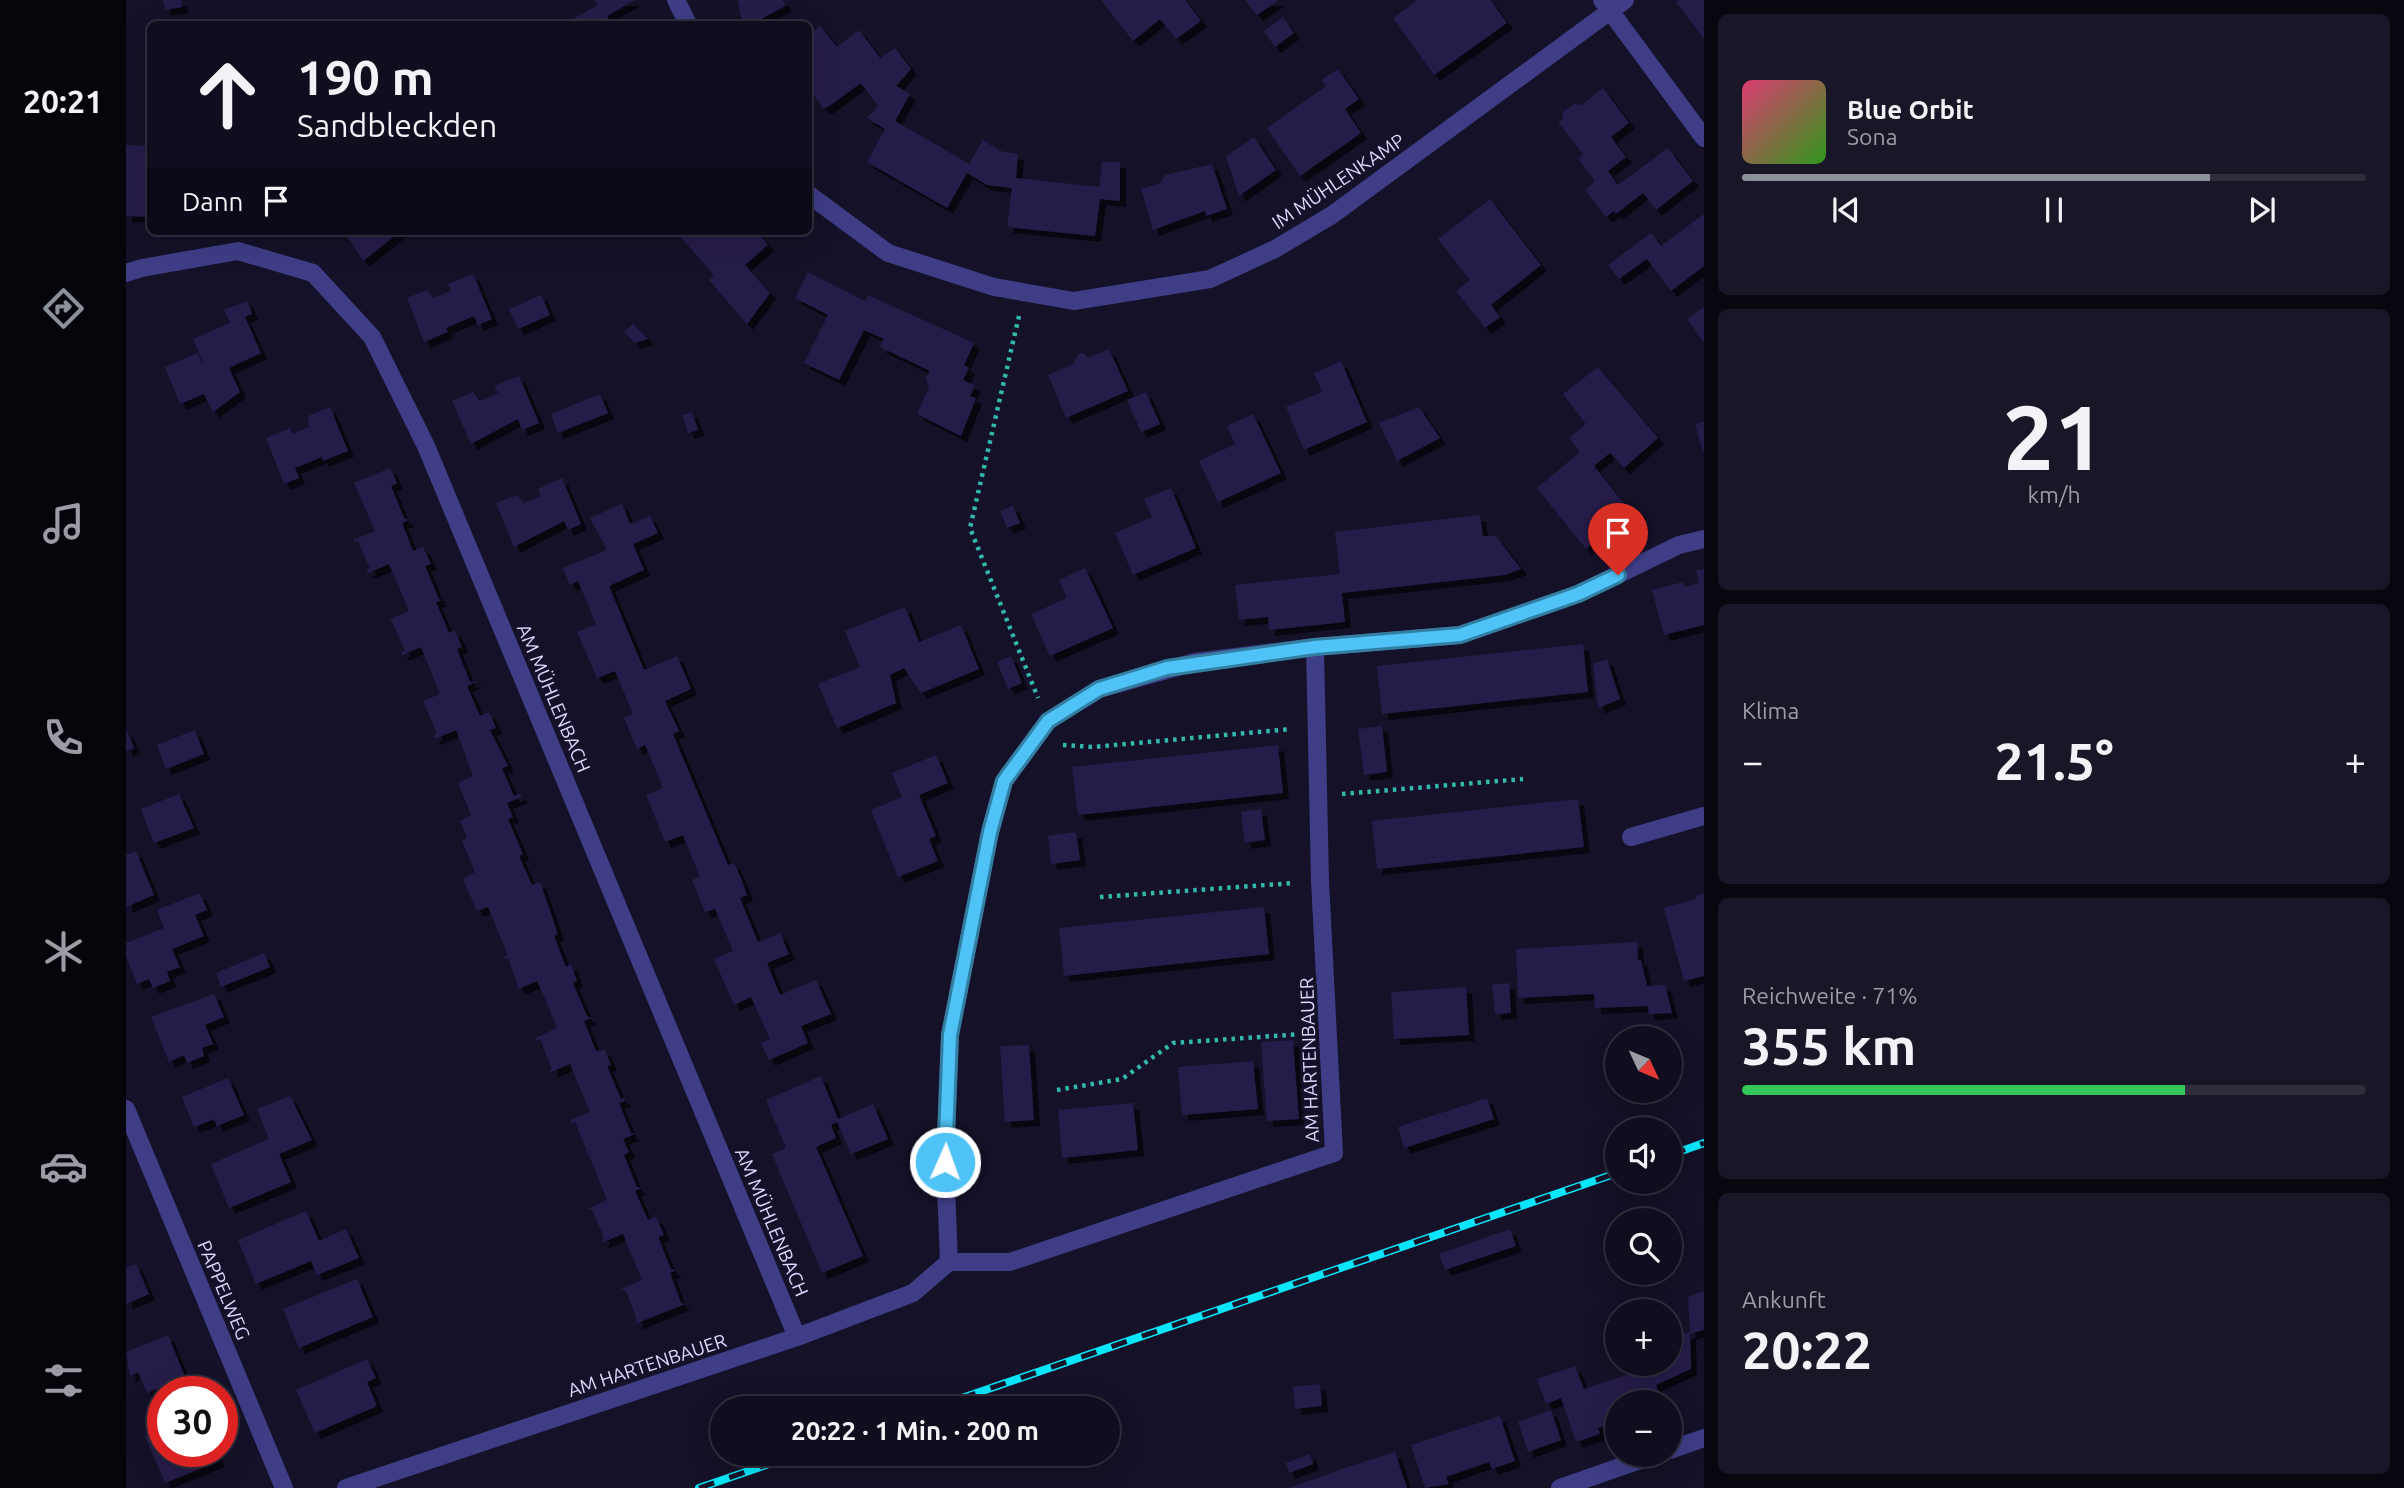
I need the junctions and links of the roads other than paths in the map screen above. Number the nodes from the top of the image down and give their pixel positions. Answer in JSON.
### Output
{"nodes":[{"id":1,"x":676,"y":0,"type":"edge"},
{"id":2,"x":1625,"y":0,"type":"edge"},
{"id":3,"x":1606,"y":6,"type":"edge"},
{"id":4,"x":686,"y":21,"type":"edge"},
{"id":5,"x":1704,"y":138,"type":"edge"},
{"id":6,"x":812,"y":197,"type":"edge"},
{"id":7,"x":126,"y":273,"type":"edge"},
{"id":8,"x":1704,"y":539,"type":"edge"},
{"id":9,"x":1315,"y":647,"type":"junction"},
{"id":10,"x":1704,"y":816,"type":"edge"},
{"id":11,"x":1631,"y":837,"type":"dead end"},
{"id":12,"x":126,"y":1109,"type":"edge"},
{"id":13,"x":949,"y":1262,"type":"junction"},
{"id":14,"x":797,"y":1337,"type":"junction"},
{"id":15,"x":1704,"y":1438,"type":"edge"},
{"id":16,"x":1682,"y":1446,"type":"edge"},
{"id":17,"x":1620,"y":1467,"type":"edge"},
{"id":18,"x":284,"y":1488,"type":"edge"},
{"id":19,"x":346,"y":1488,"type":"edge"},
{"id":20,"x":1560,"y":1488,"type":"edge"}],
"edges":[{"from":1,"to":4,"type":"street"},
{"from":2,"to":3,"type":"street","name":"IM MÜHLENKAMP"},
{"from":3,"to":5,"type":"street"},
{"from":3,"to":6,"type":"street","name":"IM MÜHLENKAMP"},
{"from":7,"to":14,"type":"street","name":"AM MÜHLENBACH"},
{"from":8,"to":9,"type":"street"},
{"from":9,"to":13,"type":"street"},
{"from":9,"to":13,"type":"street","name":"AM HARTENBAUER"},
{"from":10,"to":11,"type":"street"},
{"from":12,"to":18,"type":"street","name":"PAPPELWEG"},
{"from":13,"to":14,"type":"street","name":"AM HARTENBAUER"},
{"from":14,"to":19,"type":"street","name":"AM HARTENBAUER"},
{"from":15,"to":16,"type":"street"},
{"from":17,"to":20,"type":"street"}]}
